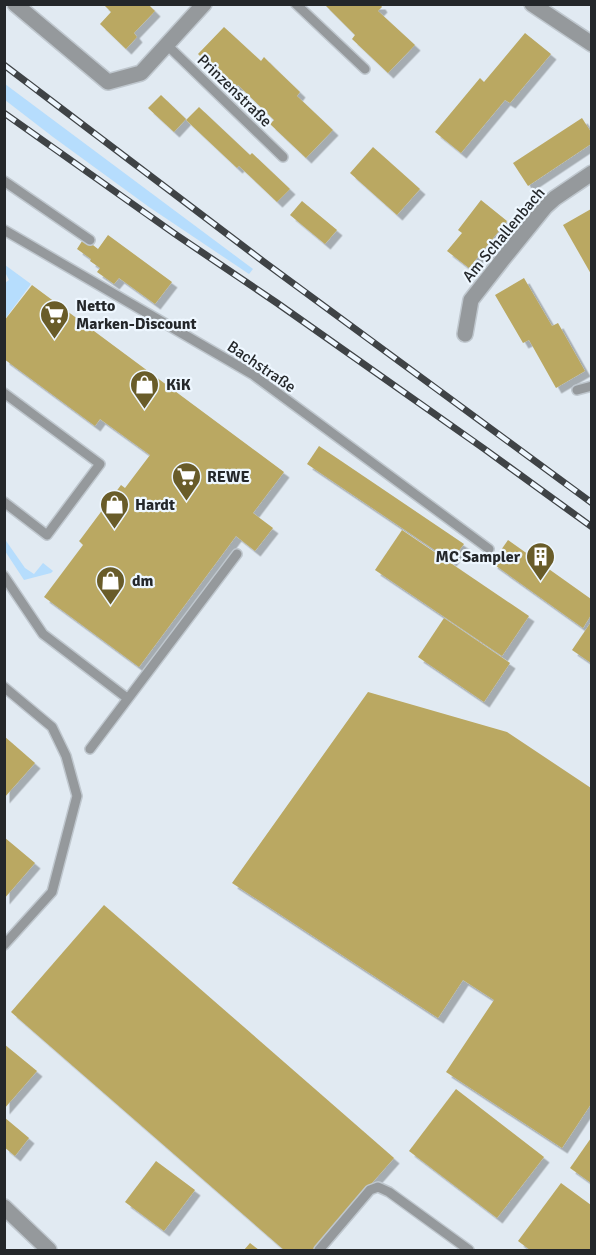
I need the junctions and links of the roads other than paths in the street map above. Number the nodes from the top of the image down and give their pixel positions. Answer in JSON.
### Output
{"nodes":[{"id":1,"x":15,"y":4,"type":"edge"},
{"id":2,"x":204,"y":4,"type":"edge"},
{"id":3,"x":296,"y":4,"type":"edge"},
{"id":4,"x":532,"y":4,"type":"edge"},
{"id":5,"x":591,"y":44,"type":"edge"},
{"id":6,"x":166,"y":45,"type":"junction"},
{"id":7,"x":365,"y":69,"type":"dead end"},
{"id":8,"x":283,"y":157,"type":"dead end"},
{"id":9,"x":591,"y":173,"type":"edge"},
{"id":10,"x":4,"y":181,"type":"edge"},
{"id":11,"x":4,"y":230,"type":"edge"},
{"id":12,"x":90,"y":240,"type":"dead end"},
{"id":13,"x":465,"y":334,"type":"dead end"},
{"id":14,"x":591,"y":386,"type":"edge"},
{"id":15,"x":577,"y":390,"type":"dead end"},
{"id":16,"x":4,"y":393,"type":"edge"},
{"id":17,"x":4,"y":502,"type":"edge"},
{"id":18,"x":489,"y":549,"type":"dead end"},
{"id":19,"x":237,"y":554,"type":"dead end"},
{"id":20,"x":4,"y":576,"type":"edge"},
{"id":21,"x":4,"y":687,"type":"edge"},
{"id":22,"x":127,"y":698,"type":"junction"},
{"id":23,"x":90,"y":749,"type":"dead end"},
{"id":24,"x":4,"y":945,"type":"edge"},
{"id":25,"x":4,"y":1207,"type":"edge"},
{"id":26,"x":49,"y":1251,"type":"edge"},
{"id":27,"x":319,"y":1251,"type":"edge"},
{"id":28,"x":469,"y":1251,"type":"edge"}],
"edges":[{"from":1,"to":6,"type":"street"},
{"from":2,"to":6,"type":"street"},
{"from":3,"to":7,"type":"lane"},
{"from":4,"to":5,"type":"street"},
{"from":6,"to":8,"type":"lane","name":"Prinzenstraße"},
{"from":9,"to":13,"type":"street","name":"Am Schallenbach"},
{"from":10,"to":12,"type":"lane"},
{"from":11,"to":18,"type":"lane","name":"Bachstraße"},
{"from":14,"to":15,"type":"lane"},
{"from":16,"to":17,"type":"lane"},
{"from":19,"to":22,"type":"lane"},
{"from":20,"to":22,"type":"lane"},
{"from":21,"to":24,"type":"lane"},
{"from":22,"to":23,"type":"lane"},
{"from":25,"to":26,"type":"street"},
{"from":27,"to":28,"type":"lane"}]}
